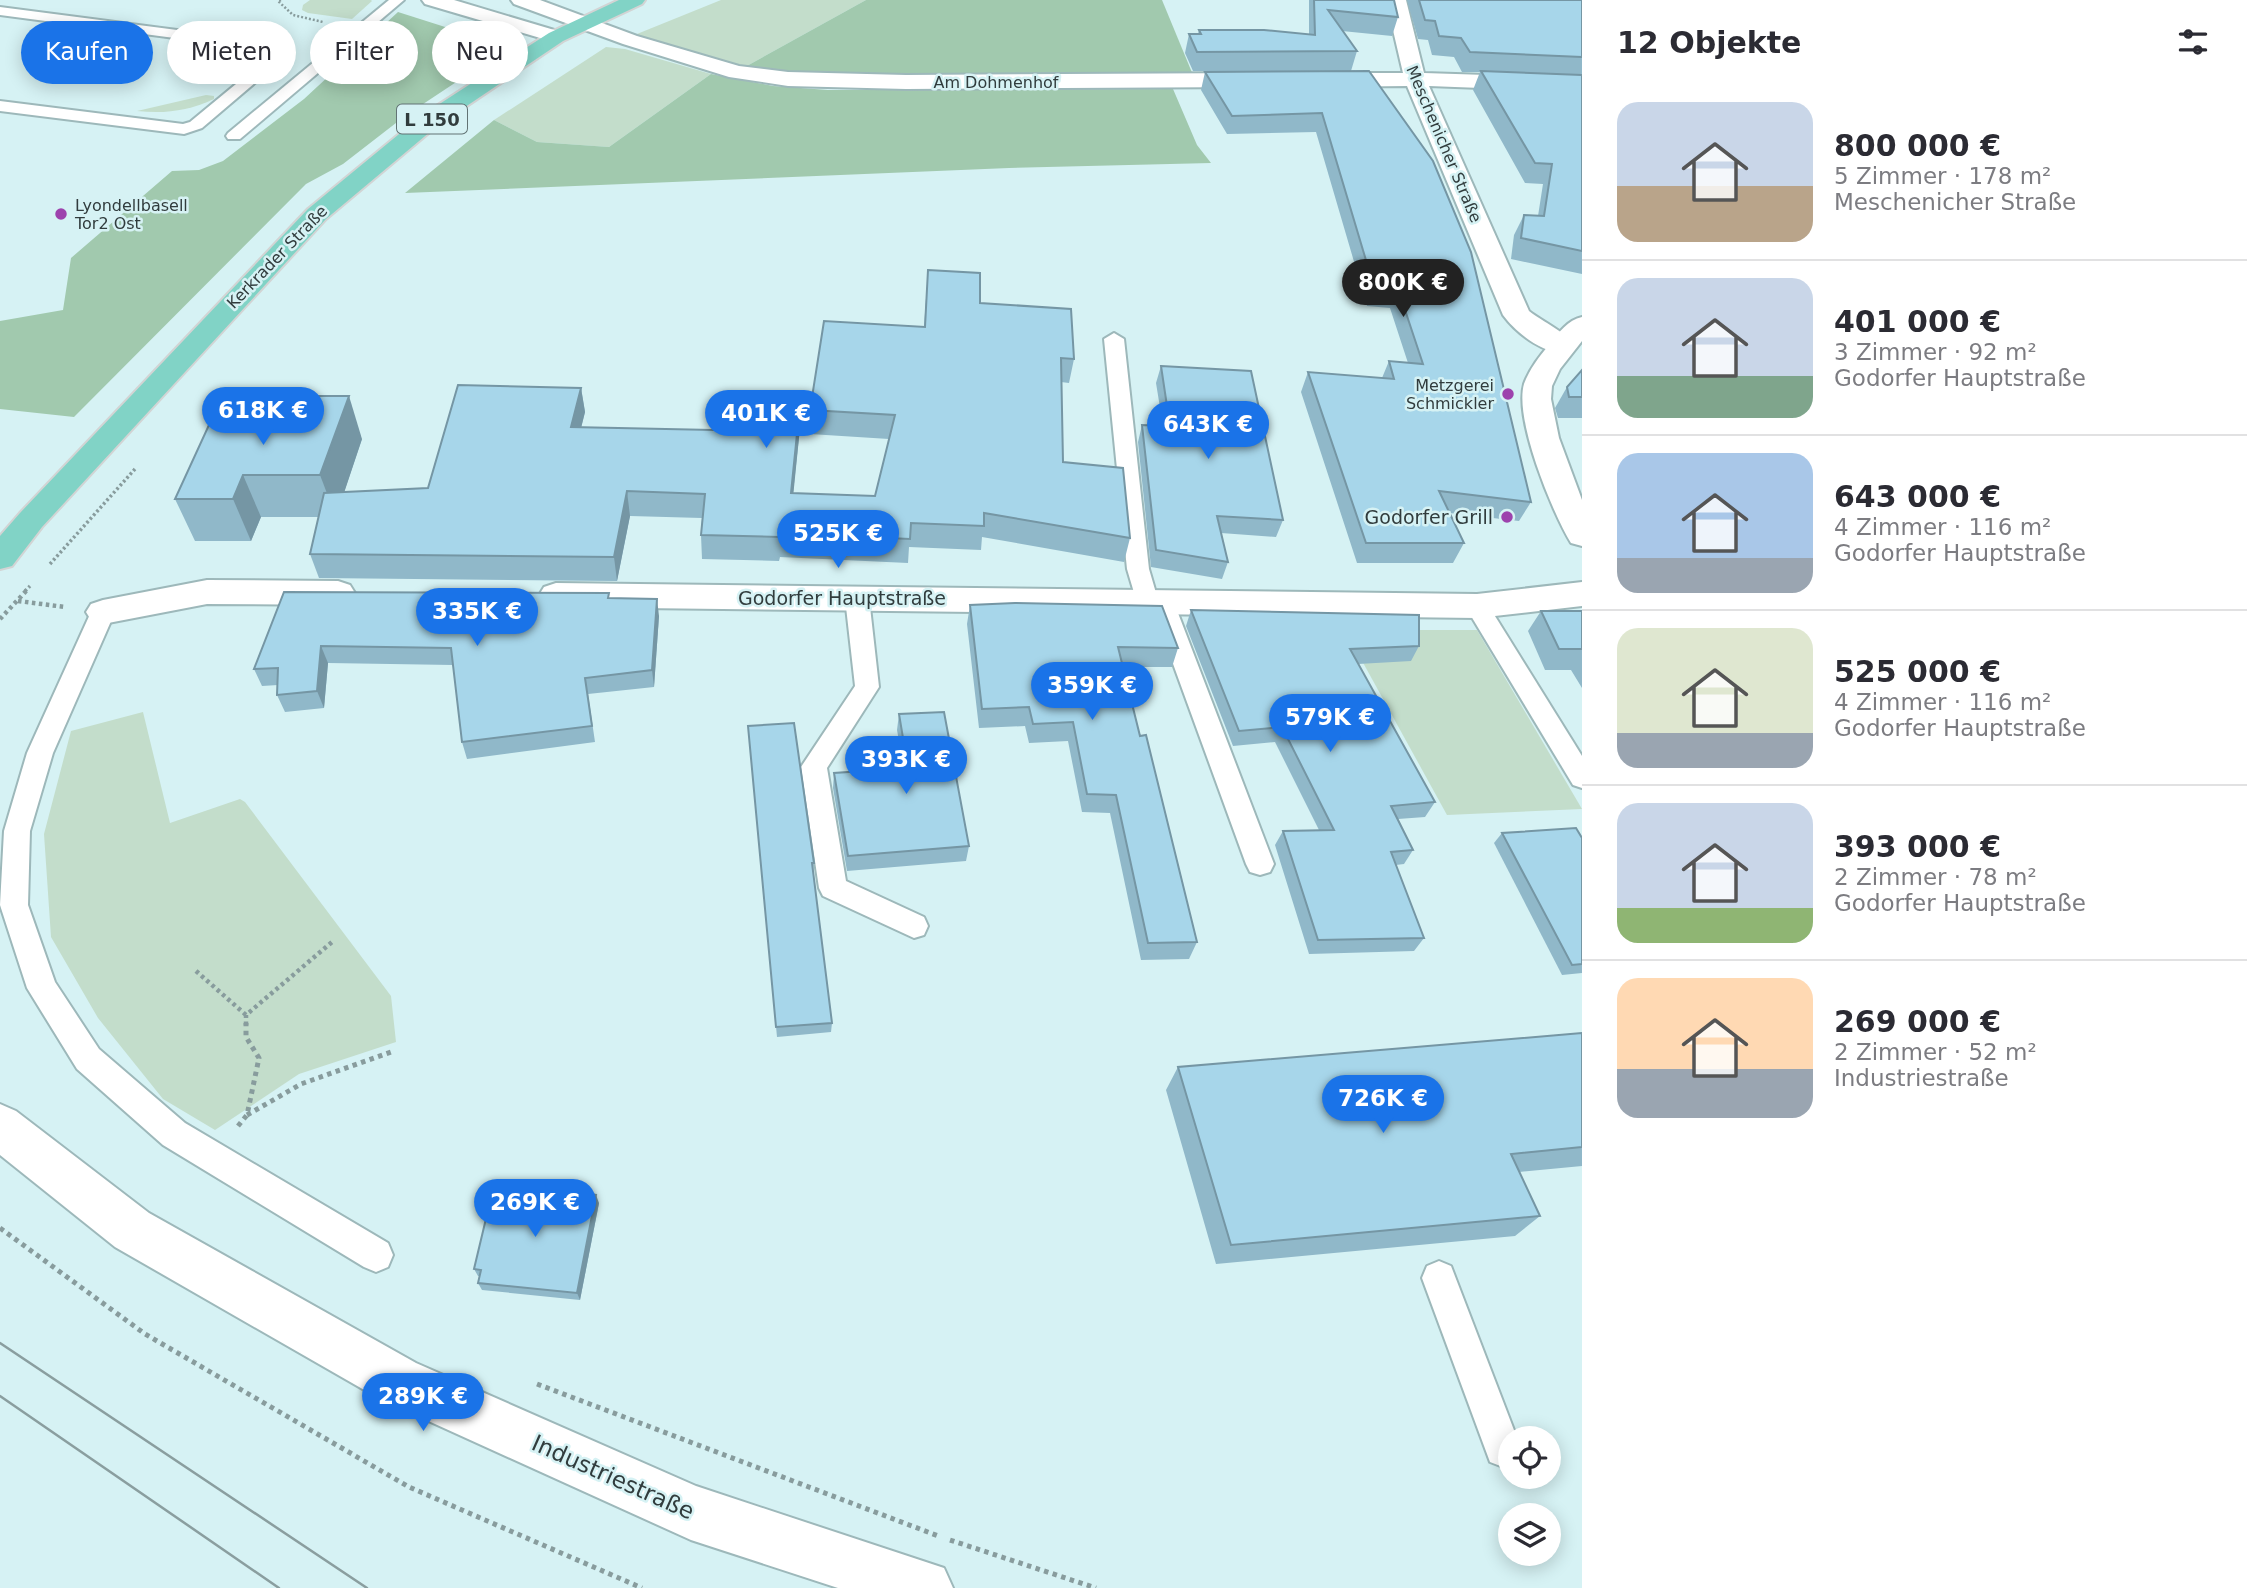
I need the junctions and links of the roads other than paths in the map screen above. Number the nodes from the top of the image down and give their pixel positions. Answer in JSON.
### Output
{"nodes":[{"id":1,"x":397,"y":0,"type":"edge"},
{"id":2,"x":432,"y":0,"type":"edge"},
{"id":3,"x":521,"y":0,"type":"edge"},
{"id":4,"x":635,"y":0,"type":"edge"},
{"id":5,"x":1396,"y":0,"type":"edge"},
{"id":6,"x":0,"y":10,"type":"edge"},
{"id":7,"x":585,"y":23,"type":"junction"},
{"id":8,"x":556,"y":37,"type":"junction"},
{"id":9,"x":1415,"y":79,"type":"junction"},
{"id":10,"x":1582,"y":85,"type":"edge"},
{"id":11,"x":0,"y":106,"type":"edge"},
{"id":12,"x":234,"y":136,"type":"dead end"},
{"id":13,"x":1572,"y":335,"type":"edge"},
{"id":14,"x":1114,"y":339,"type":"dead end"},
{"id":15,"x":31,"y":520,"type":"junction"},
{"id":16,"x":1582,"y":535,"type":"edge"},
{"id":17,"x":0,"y":544,"type":"edge"},
{"id":18,"x":0,"y":558,"type":"edge"},
{"id":19,"x":372,"y":594,"type":"edge"},
{"id":20,"x":1582,"y":594,"type":"edge"},
{"id":21,"x":523,"y":595,"type":"edge"},
{"id":22,"x":857,"y":598,"type":"junction"},
{"id":23,"x":1154,"y":600,"type":"junction"},
{"id":24,"x":1477,"y":606,"type":"junction"},
{"id":25,"x":103,"y":612,"type":"joint"},
{"id":26,"x":1582,"y":778,"type":"edge"},
{"id":27,"x":1260,"y":864,"type":"dead end"},
{"id":28,"x":914,"y":926,"type":"dead end"},
{"id":29,"x":0,"y":1126,"type":"edge"},
{"id":30,"x":376,"y":1255,"type":"dead end"},
{"id":31,"x":1439,"y":1278,"type":"dead end"},
{"id":32,"x":1498,"y":1436,"type":"edge"},
{"id":33,"x":924,"y":1588,"type":"edge"}],
"edges":[{"from":1,"to":12,"type":"lane"},
{"from":2,"to":8,"type":"street"},
{"from":3,"to":7,"type":"street","name":"Am Dohmenhof"},
{"from":4,"to":7,"type":"main road","name":"Kerkrader Straße","number":"L 150"},
{"from":5,"to":9,"type":"street","name":"Meschenicher Straße"},
{"from":6,"to":11,"type":"lane"},
{"from":7,"to":8,"type":"main road","name":"Kerkrader Straße","number":"L 150"},
{"from":7,"to":9,"type":"street","name":"Am Dohmenhof"},
{"from":8,"to":15,"type":"main road","name":"Kerkrader Straße","number":"L 150"},
{"from":9,"to":10,"type":"street","name":"Am Dohmenhof"},
{"from":9,"to":13,"type":"street","name":"Meschenicher Straße"},
{"from":13,"to":16,"type":"street","name":"Meschenicher Straße"},
{"from":14,"to":23,"type":"lane"},
{"from":15,"to":17,"type":"main road","name":"Kerkrader Straße","number":"L 150"},
{"from":15,"to":18,"type":"main road","name":"Kerkrader Straße","number":"L 150"},
{"from":19,"to":25,"type":"street"},
{"from":20,"to":24,"type":"street","name":"Godorfer Hauptstraße"},
{"from":21,"to":22,"type":"street","name":"Godorfer Hauptstraße"},
{"from":22,"to":23,"type":"street","name":"Godorfer Hauptstraße"},
{"from":22,"to":28,"type":"lane"},
{"from":23,"to":24,"type":"street","name":"Godorfer Hauptstraße"},
{"from":23,"to":27,"type":"lane"},
{"from":24,"to":26,"type":"lane"},
{"from":25,"to":30,"type":"lane"},
{"from":29,"to":33,"type":"street","name":"Industriestraße"},
{"from":31,"to":32,"type":"lane"}]}
